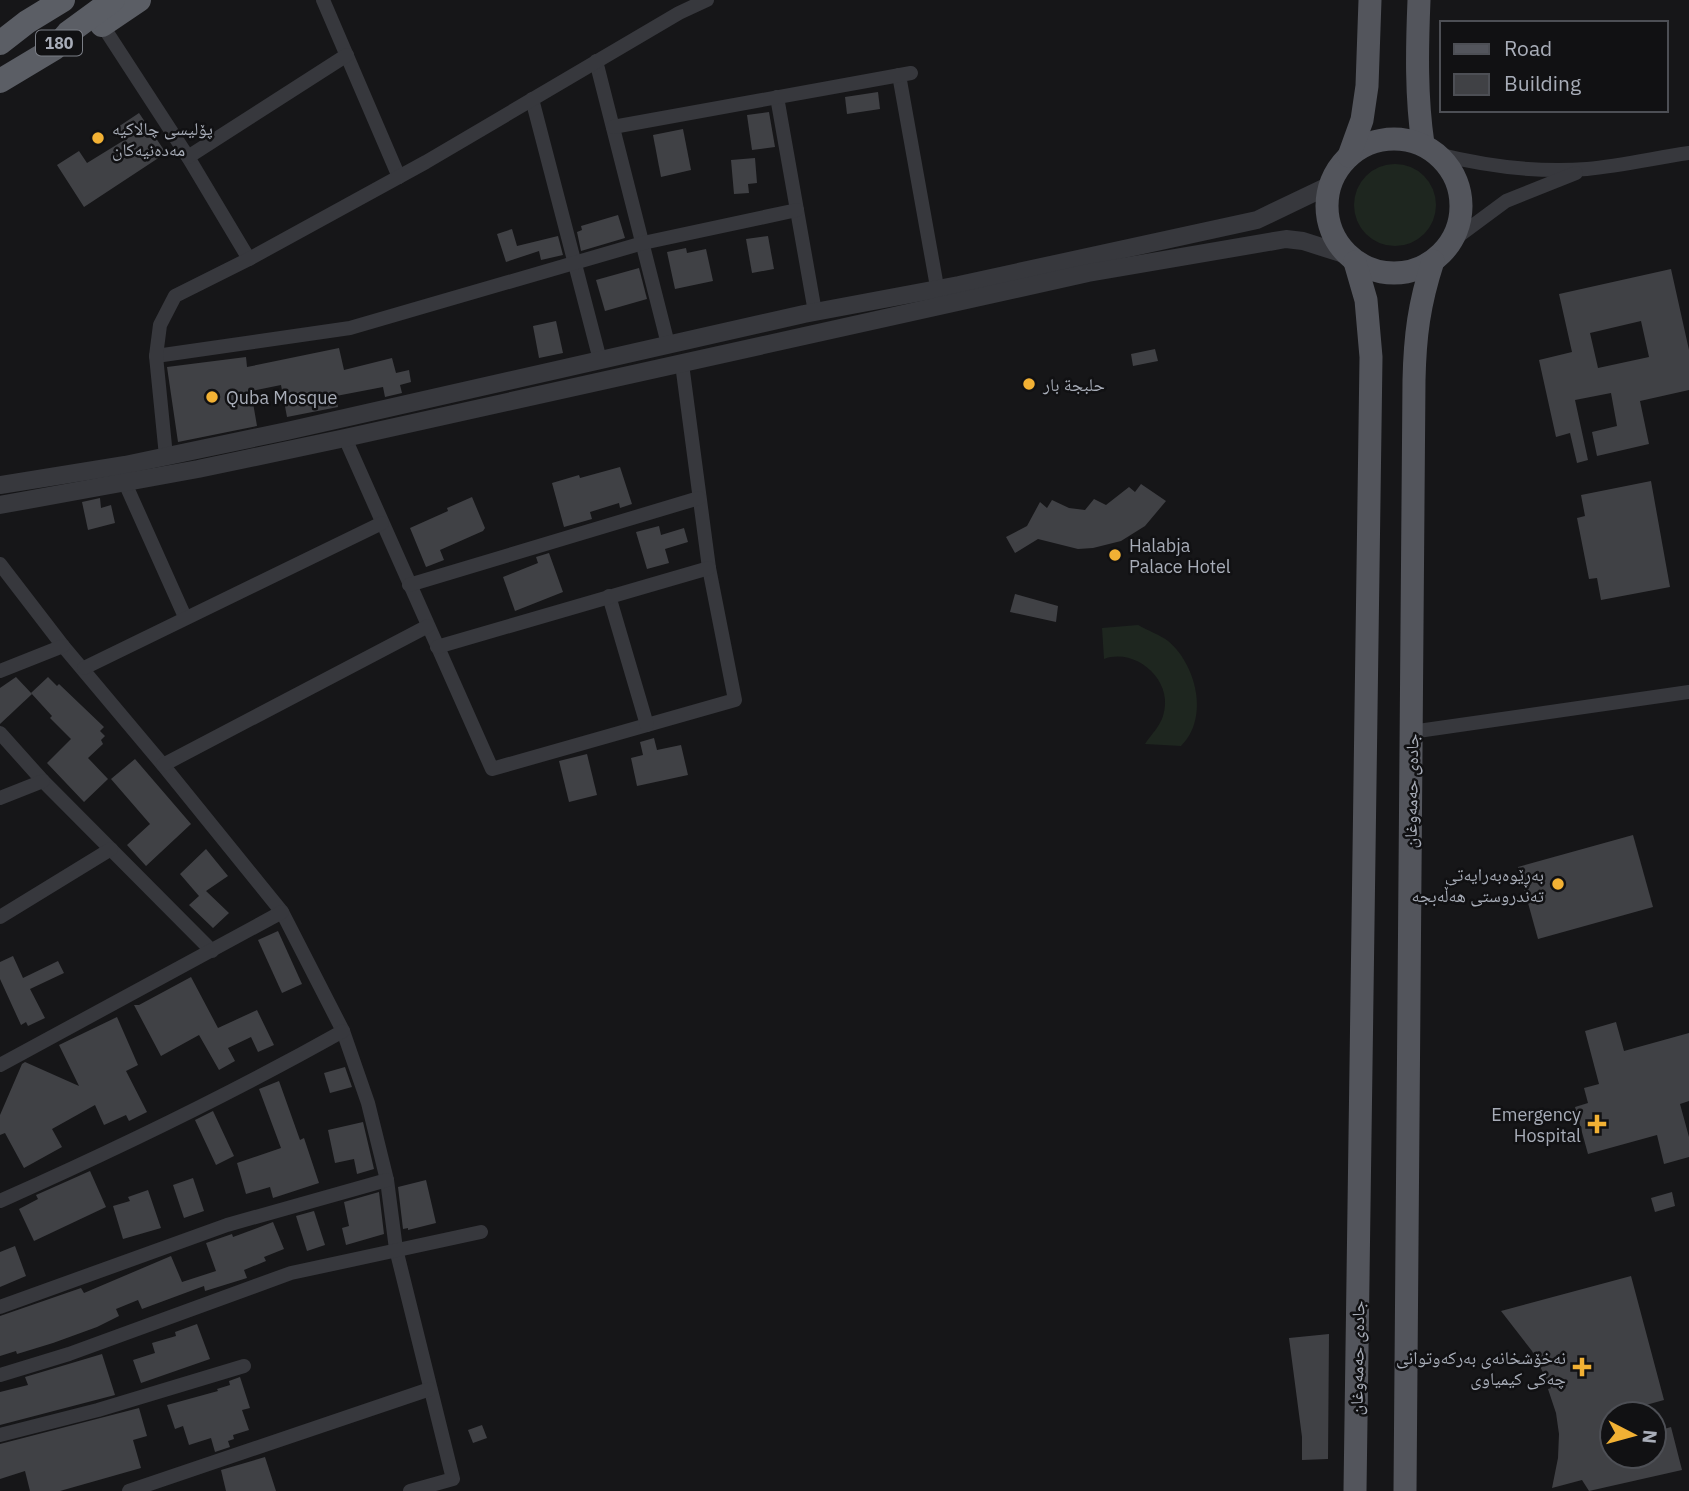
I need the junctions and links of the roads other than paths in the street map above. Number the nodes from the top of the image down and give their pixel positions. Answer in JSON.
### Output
{"nodes":[{"id":1,"x":63,"y":0,"type":"edge"},
{"id":2,"x":139,"y":0,"type":"edge"},
{"id":3,"x":323,"y":0,"type":"edge"},
{"id":4,"x":707,"y":0,"type":"edge"},
{"id":5,"x":1370,"y":0,"type":"edge"},
{"id":6,"x":1419,"y":0,"type":"edge"},
{"id":7,"x":103,"y":13,"type":"edge"},
{"id":8,"x":0,"y":43,"type":"edge"},
{"id":9,"x":347,"y":55,"type":"junction"},
{"id":10,"x":596,"y":61,"type":"junction"},
{"id":11,"x":0,"y":81,"type":"edge"},
{"id":12,"x":777,"y":97,"type":"junction"},
{"id":13,"x":532,"y":99,"type":"junction"},
{"id":14,"x":612,"y":127,"type":"junction"},
{"id":15,"x":1430,"y":149,"type":"junction"},
{"id":16,"x":1689,"y":153,"type":"edge"},
{"id":17,"x":1349,"y":156,"type":"junction"},
{"id":18,"x":188,"y":157,"type":"junction"},
{"id":19,"x":1587,"y":169,"type":"junction"},
{"id":20,"x":399,"y":177,"type":"junction"},
{"id":21,"x":1330,"y":185,"type":"junction"},
{"id":22,"x":797,"y":210,"type":"junction"},
{"id":23,"x":1452,"y":241,"type":"junction"},
{"id":24,"x":643,"y":243,"type":"junction"},
{"id":25,"x":1351,"y":258,"type":"junction"},
{"id":26,"x":249,"y":259,"type":"junction"},
{"id":27,"x":1433,"y":261,"type":"junction"},
{"id":28,"x":575,"y":263,"type":"junction"},
{"id":29,"x":1086,"y":265,"type":"junction"},
{"id":30,"x":939,"y":297,"type":"junction"},
{"id":31,"x":815,"y":312,"type":"junction"},
{"id":32,"x":668,"y":344,"type":"junction"},
{"id":33,"x":156,"y":356,"type":"junction"},
{"id":34,"x":600,"y":360,"type":"junction"},
{"id":35,"x":682,"y":364,"type":"junction"},
{"id":36,"x":516,"y":378,"type":"junction"},
{"id":37,"x":521,"y":398,"type":"junction"},
{"id":38,"x":345,"y":438,"type":"junction"},
{"id":39,"x":166,"y":456,"type":"junction"},
{"id":40,"x":125,"y":483,"type":"junction"},
{"id":41,"x":7,"y":484,"type":"edge"},
{"id":42,"x":699,"y":498,"type":"junction"},
{"id":43,"x":19,"y":502,"type":"junction"},
{"id":44,"x":0,"y":505,"type":"edge"},
{"id":45,"x":382,"y":523,"type":"junction"},
{"id":46,"x":0,"y":564,"type":"edge"},
{"id":47,"x":709,"y":568,"type":"junction"},
{"id":48,"x":409,"y":585,"type":"junction"},
{"id":49,"x":609,"y":596,"type":"junction"},
{"id":50,"x":185,"y":617,"type":"junction"},
{"id":51,"x":428,"y":626,"type":"junction"},
{"id":52,"x":63,"y":646,"type":"junction"},
{"id":53,"x":437,"y":646,"type":"junction"},
{"id":54,"x":83,"y":668,"type":"junction"},
{"id":55,"x":0,"y":671,"type":"edge"},
{"id":56,"x":1689,"y":692,"type":"edge"},
{"id":57,"x":647,"y":725,"type":"junction"},
{"id":58,"x":1411,"y":732,"type":"junction"},
{"id":59,"x":0,"y":733,"type":"edge"},
{"id":60,"x":163,"y":765,"type":"junction"},
{"id":61,"x":43,"y":781,"type":"junction"},
{"id":62,"x":0,"y":798,"type":"edge"},
{"id":63,"x":111,"y":849,"type":"junction"},
{"id":64,"x":282,"y":912,"type":"junction"},
{"id":65,"x":0,"y":917,"type":"edge"},
{"id":66,"x":212,"y":951,"type":"junction"},
{"id":67,"x":342,"y":1031,"type":"junction"},
{"id":68,"x":0,"y":1065,"type":"edge"},
{"id":69,"x":387,"y":1180,"type":"junction"},
{"id":70,"x":0,"y":1200,"type":"edge"},
{"id":71,"x":481,"y":1233,"type":"dead end"},
{"id":72,"x":396,"y":1249,"type":"junction"},
{"id":73,"x":0,"y":1307,"type":"edge"},
{"id":74,"x":244,"y":1366,"type":"dead end"},
{"id":75,"x":0,"y":1375,"type":"edge"},
{"id":76,"x":430,"y":1389,"type":"junction"},
{"id":77,"x":0,"y":1435,"type":"edge"},
{"id":78,"x":138,"y":1490,"type":"edge"},
{"id":79,"x":410,"y":1491,"type":"edge"},
{"id":80,"x":1355,"y":1491,"type":"edge"},
{"id":81,"x":1405,"y":1491,"type":"edge"}],
"edges":[{"from":1,"to":8,"type":"highway","number":"180"},
{"from":2,"to":7,"type":"highway"},
{"from":3,"to":9,"type":"street"},
{"from":4,"to":10,"type":"street"},
{"from":5,"to":17,"type":"main road"},
{"from":6,"to":15,"type":"main road"},
{"from":7,"to":11,"type":"highway","number":"180"},
{"from":7,"to":18,"type":"street"},
{"from":9,"to":18,"type":"street"},
{"from":9,"to":20,"type":"street"},
{"from":10,"to":13,"type":"street"},
{"from":10,"to":14,"type":"street"},
{"from":12,"to":14,"type":"street"},
{"from":12,"to":22,"type":"street"},
{"from":12,"to":30,"type":"street"},
{"from":13,"to":20,"type":"street"},
{"from":13,"to":28,"type":"street"},
{"from":14,"to":24,"type":"street"},
{"from":15,"to":17,"type":"main road"},
{"from":15,"to":19,"type":"street"},
{"from":15,"to":23,"type":"main road"},
{"from":16,"to":19,"type":"street"},
{"from":17,"to":21,"type":"main road"},
{"from":18,"to":26,"type":"street"},
{"from":19,"to":23,"type":"street"},
{"from":20,"to":26,"type":"street"},
{"from":21,"to":25,"type":"main road"},
{"from":21,"to":29,"type":"street"},
{"from":22,"to":24,"type":"street"},
{"from":22,"to":31,"type":"street"},
{"from":23,"to":27,"type":"main road"},
{"from":24,"to":28,"type":"street"},
{"from":24,"to":32,"type":"street"},
{"from":25,"to":27,"type":"main road"},
{"from":25,"to":29,"type":"street"},
{"from":25,"to":80,"type":"main road","name":"جادەی حەمەوغان"},
{"from":26,"to":33,"type":"street"},
{"from":27,"to":58,"type":"main road","name":"جادەی حەمەوغان"},
{"from":28,"to":33,"type":"street"},
{"from":28,"to":34,"type":"street"},
{"from":29,"to":30,"type":"street"},
{"from":30,"to":31,"type":"street"},
{"from":30,"to":35,"type":"street"},
{"from":31,"to":32,"type":"street"},
{"from":32,"to":34,"type":"street"},
{"from":33,"to":39,"type":"street"},
{"from":34,"to":36,"type":"street"},
{"from":35,"to":37,"type":"street"},
{"from":35,"to":42,"type":"street"},
{"from":36,"to":37,"type":"street"},
{"from":36,"to":39,"type":"street"},
{"from":37,"to":38,"type":"street"},
{"from":38,"to":40,"type":"street"},
{"from":38,"to":45,"type":"street"},
{"from":39,"to":41,"type":"street"},
{"from":40,"to":43,"type":"street"},
{"from":40,"to":50,"type":"street"},
{"from":41,"to":43,"type":"street"},
{"from":42,"to":47,"type":"street"},
{"from":42,"to":48,"type":"street"},
{"from":43,"to":44,"type":"street"},
{"from":45,"to":48,"type":"street"},
{"from":45,"to":50,"type":"street"},
{"from":46,"to":52,"type":"street"},
{"from":47,"to":49,"type":"street"},
{"from":47,"to":57,"type":"street"},
{"from":48,"to":51,"type":"street"},
{"from":49,"to":53,"type":"street"},
{"from":49,"to":57,"type":"street"},
{"from":50,"to":54,"type":"street"},
{"from":51,"to":53,"type":"street"},
{"from":51,"to":60,"type":"street"},
{"from":52,"to":54,"type":"street"},
{"from":52,"to":55,"type":"street"},
{"from":53,"to":57,"type":"street"},
{"from":54,"to":60,"type":"street"},
{"from":56,"to":58,"type":"street"},
{"from":58,"to":81,"type":"main road","name":"جادەی حەمەوغان"},
{"from":59,"to":61,"type":"street"},
{"from":60,"to":64,"type":"street"},
{"from":61,"to":62,"type":"street"},
{"from":61,"to":63,"type":"street"},
{"from":63,"to":65,"type":"street"},
{"from":63,"to":66,"type":"street"},
{"from":64,"to":66,"type":"street"},
{"from":64,"to":67,"type":"street"},
{"from":66,"to":68,"type":"street"},
{"from":67,"to":69,"type":"street"},
{"from":67,"to":70,"type":"street"},
{"from":69,"to":72,"type":"street"},
{"from":69,"to":73,"type":"street"},
{"from":71,"to":72,"type":"street"},
{"from":72,"to":75,"type":"street"},
{"from":72,"to":76,"type":"street"},
{"from":74,"to":77,"type":"street"},
{"from":76,"to":78,"type":"street"},
{"from":76,"to":79,"type":"street"}]}
